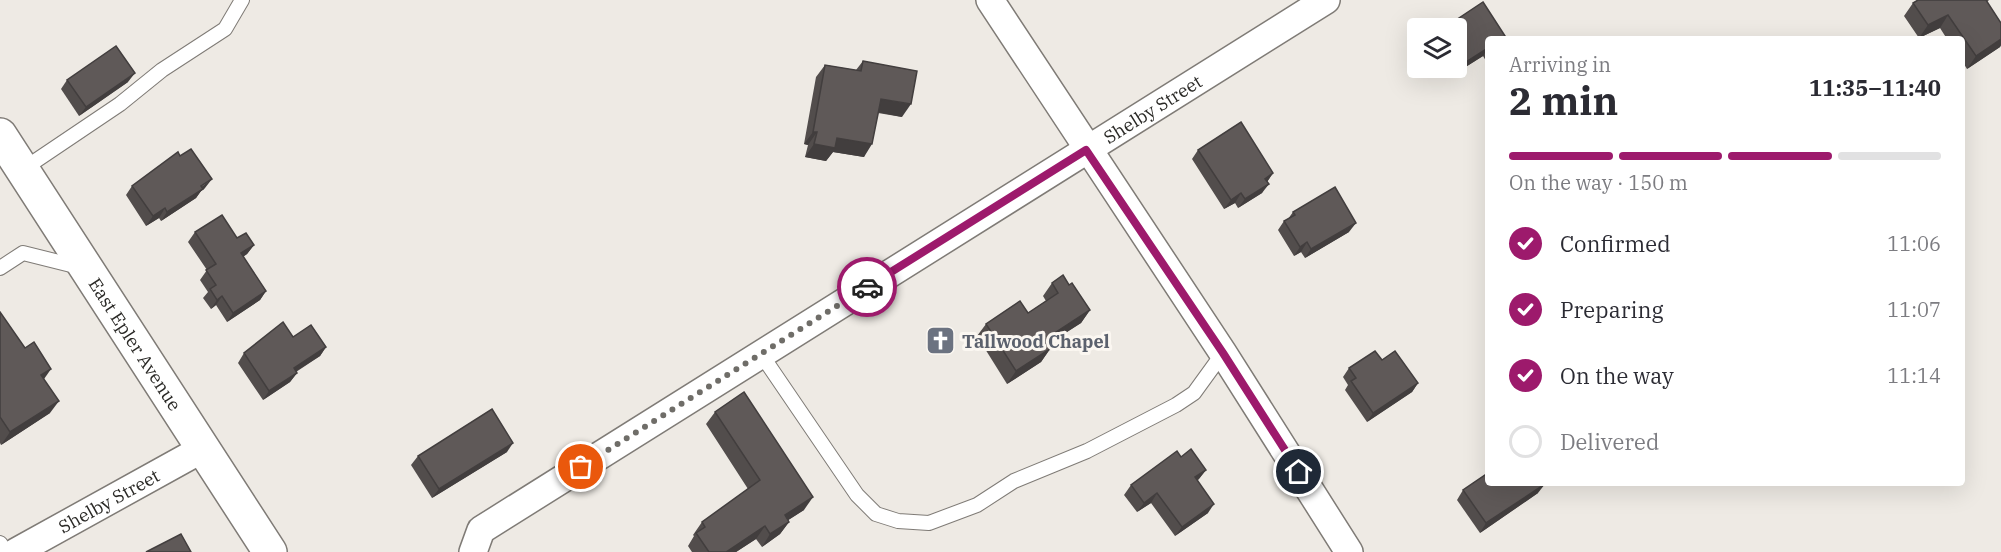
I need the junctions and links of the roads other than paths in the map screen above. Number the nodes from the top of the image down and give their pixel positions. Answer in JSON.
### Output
{"nodes":[{"id":1,"x":242,"y":0,"type":"edge"},
{"id":2,"x":990,"y":0,"type":"edge"},
{"id":3,"x":1326,"y":0,"type":"edge"},
{"id":4,"x":0,"y":135,"type":"edge"},
{"id":5,"x":1086,"y":150,"type":"junction"},
{"id":6,"x":22,"y":170,"type":"junction"},
{"id":7,"x":0,"y":268,"type":"edge"},
{"id":8,"x":87,"y":269,"type":"junction"},
{"id":9,"x":1223,"y":353,"type":"junction"},
{"id":10,"x":761,"y":354,"type":"junction"},
{"id":11,"x":204,"y":448,"type":"junction"},
{"id":12,"x":0,"y":543,"type":"edge"},
{"id":13,"x":6,"y":552,"type":"edge"},
{"id":14,"x":16,"y":552,"type":"edge"},
{"id":15,"x":270,"y":552,"type":"edge"},
{"id":16,"x":473,"y":552,"type":"edge"},
{"id":17,"x":1350,"y":552,"type":"edge"}],
"edges":[{"from":1,"to":6,"type":"lane"},
{"from":2,"to":5,"type":"street"},
{"from":3,"to":5,"type":"street","name":"Shelby Street"},
{"from":4,"to":6,"type":"street","name":"East Epler Avenue"},
{"from":5,"to":9,"type":"street"},
{"from":5,"to":10,"type":"street","name":"Shelby Street"},
{"from":6,"to":8,"type":"street","name":"East Epler Avenue"},
{"from":7,"to":8,"type":"lane"},
{"from":8,"to":11,"type":"street","name":"East Epler Avenue"},
{"from":9,"to":10,"type":"lane"},
{"from":9,"to":17,"type":"street"},
{"from":10,"to":16,"type":"street","name":"Shelby Street"},
{"from":11,"to":14,"type":"street","name":"Shelby Street"},
{"from":11,"to":15,"type":"street","name":"East Epler Avenue"},
{"from":12,"to":13,"type":"lane"}]}
